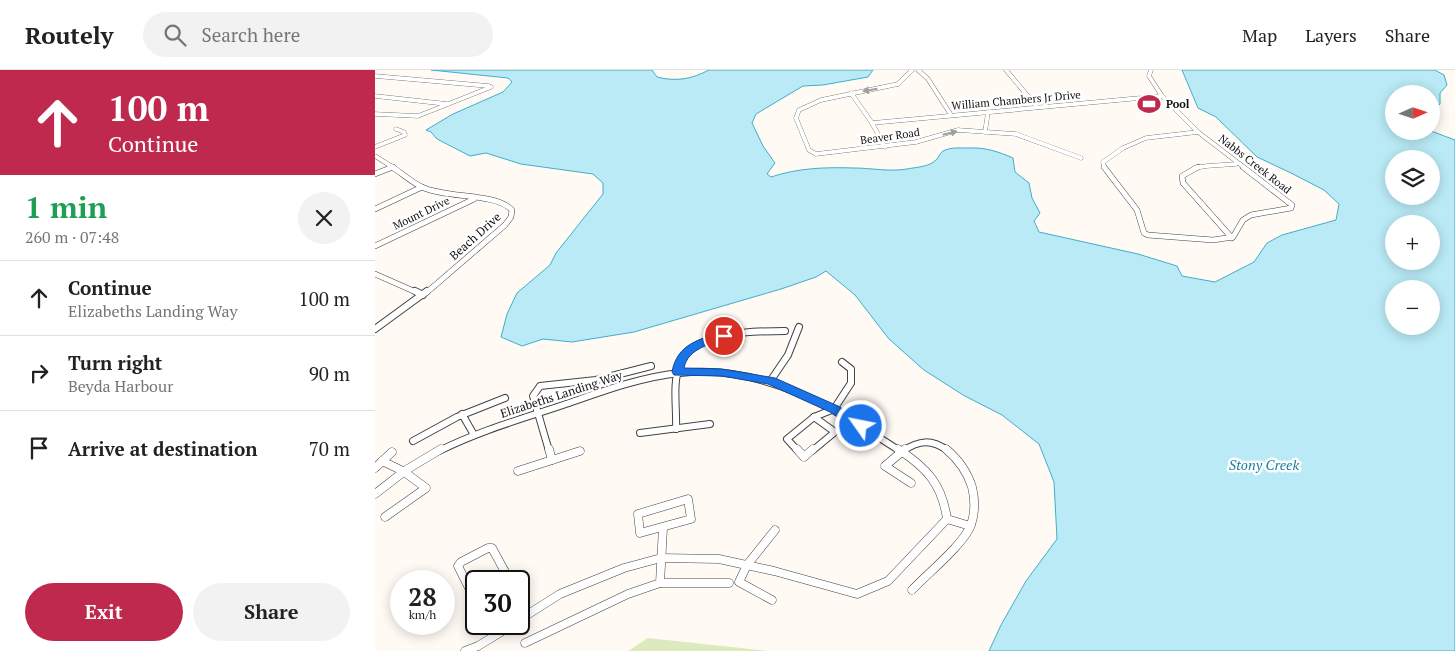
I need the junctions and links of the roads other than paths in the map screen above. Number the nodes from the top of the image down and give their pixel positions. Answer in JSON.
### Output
{"nodes":[{"id":1,"x":912,"y":70,"type":"edge"},
{"id":2,"x":918,"y":70,"type":"edge"},
{"id":3,"x":1006,"y":70,"type":"edge"},
{"id":4,"x":1151,"y":70,"type":"edge"},
{"id":5,"x":375,"y":76,"type":"edge"},
{"id":6,"x":851,"y":93,"type":"junction"},
{"id":7,"x":375,"y":96,"type":"edge"},
{"id":8,"x":1162,"y":96,"type":"junction"},
{"id":9,"x":448,"y":104,"type":"junction"},
{"id":10,"x":1037,"y":107,"type":"junction"},
{"id":11,"x":989,"y":112,"type":"junction"},
{"id":12,"x":375,"y":114,"type":"edge"},
{"id":13,"x":951,"y":115,"type":"junction"},
{"id":14,"x":872,"y":122,"type":"junction"},
{"id":15,"x":396,"y":129,"type":"dead end"},
{"id":16,"x":985,"y":132,"type":"junction"},
{"id":17,"x":1198,"y":132,"type":"junction"},
{"id":18,"x":885,"y":146,"type":"junction"},
{"id":19,"x":375,"y":147,"type":"edge"},
{"id":20,"x":375,"y":156,"type":"edge"},
{"id":21,"x":1081,"y":158,"type":"dead end"},
{"id":22,"x":1236,"y":164,"type":"junction"},
{"id":23,"x":393,"y":167,"type":"junction"},
{"id":24,"x":375,"y":174,"type":"edge"},
{"id":25,"x":422,"y":187,"type":"junction"},
{"id":26,"x":475,"y":198,"type":"junction"},
{"id":27,"x":375,"y":209,"type":"edge"},
{"id":28,"x":1232,"y":238,"type":"junction"},
{"id":29,"x":375,"y":246,"type":"edge"},
{"id":30,"x":375,"y":274,"type":"edge"},
{"id":31,"x":423,"y":295,"type":"junction"},
{"id":32,"x":799,"y":327,"type":"dead end"},
{"id":33,"x":375,"y":329,"type":"edge"},
{"id":34,"x":785,"y":330,"type":"dead end"},
{"id":35,"x":842,"y":362,"type":"dead end"},
{"id":36,"x":651,"y":366,"type":"dead end"},
{"id":37,"x":678,"y":372,"type":"junction"},
{"id":38,"x":771,"y":380,"type":"junction"},
{"id":39,"x":505,"y":398,"type":"dead end"},
{"id":40,"x":834,"y":409,"type":"junction"},
{"id":41,"x":538,"y":413,"type":"junction"},
{"id":42,"x":461,"y":414,"type":"junction"},
{"id":43,"x":814,"y":417,"type":"junction"},
{"id":44,"x":710,"y":424,"type":"dead end"},
{"id":45,"x":676,"y":429,"type":"junction"},
{"id":46,"x":640,"y":434,"type":"dead end"},
{"id":47,"x":474,"y":436,"type":"junction"},
{"id":48,"x":413,"y":441,"type":"dead end"},
{"id":49,"x":580,"y":451,"type":"dead end"},
{"id":50,"x":392,"y":452,"type":"dead end"},
{"id":51,"x":901,"y":452,"type":"junction"},
{"id":52,"x":552,"y":460,"type":"junction"},
{"id":53,"x":383,"y":461,"type":"junction"},
{"id":54,"x":375,"y":468,"type":"edge"},
{"id":55,"x":403,"y":471,"type":"junction"},
{"id":56,"x":518,"y":471,"type":"dead end"},
{"id":57,"x":911,"y":483,"type":"dead end"},
{"id":58,"x":375,"y":494,"type":"edge"},
{"id":59,"x":385,"y":517,"type":"dead end"},
{"id":60,"x":947,"y":519,"type":"junction"},
{"id":61,"x":971,"y":526,"type":"junction"},
{"id":62,"x":663,"y":528,"type":"junction"},
{"id":63,"x":775,"y":530,"type":"dead end"},
{"id":64,"x":661,"y":558,"type":"junction"},
{"id":65,"x":747,"y":565,"type":"junction"},
{"id":66,"x":504,"y":570,"type":"edge"},
{"id":67,"x":465,"y":580,"type":"edge"},
{"id":68,"x":660,"y":583,"type":"junction"},
{"id":69,"x":729,"y":583,"type":"dead end"},
{"id":70,"x":912,"y":590,"type":"dead end"},
{"id":71,"x":772,"y":600,"type":"dead end"},
{"id":72,"x":530,"y":613,"type":"edge"},
{"id":73,"x":496,"y":635,"type":"edge"},
{"id":74,"x":525,"y":643,"type":"dead end"},
{"id":75,"x":465,"y":651,"type":"edge"}],
"edges":[{"from":1,"to":6,"type":"street","one_way":true},
{"from":2,"to":13,"type":"street"},
{"from":3,"to":10,"type":"street"},
{"from":4,"to":8,"type":"street","name":"Nabbs Creek Road"},
{"from":5,"to":9,"type":"street"},
{"from":6,"to":14,"type":"street"},
{"from":6,"to":18,"type":"street","name":"Beaver Road"},
{"from":7,"to":9,"type":"street"},
{"from":8,"to":10,"type":"street","name":"William Chambers Jr Drive"},
{"from":8,"to":17,"type":"street","name":"Nabbs Creek Road"},
{"from":9,"to":12,"type":"street"},
{"from":10,"to":11,"type":"street","name":"William Chambers Jr Drive"},
{"from":11,"to":13,"type":"street","name":"William Chambers Jr Drive"},
{"from":11,"to":16,"type":"street"},
{"from":13,"to":14,"type":"street","name":"William Chambers Jr Drive"},
{"from":14,"to":18,"type":"street"},
{"from":15,"to":19,"type":"street"},
{"from":18,"to":16,"type":"street","name":"Beaver Road","one_way":true},
{"from":16,"to":21,"type":"street","name":"Beaver Road"},
{"from":17,"to":22,"type":"street","name":"Nabbs Creek Road"},
{"from":17,"to":28,"type":"street"},
{"from":20,"to":23,"type":"street","name":"Beach Drive"},
{"from":22,"to":28,"type":"street"},
{"from":22,"to":28,"type":"street","name":"Nabbs Creek Road"},
{"from":23,"to":24,"type":"street"},
{"from":23,"to":25,"type":"street","name":"Beach Drive"},
{"from":25,"to":26,"type":"street","name":"Beach Drive"},
{"from":25,"to":27,"type":"street"},
{"from":26,"to":29,"type":"street","name":"Mount Drive"},
{"from":26,"to":31,"type":"street","name":"Beach Drive"},
{"from":30,"to":31,"type":"street"},
{"from":31,"to":33,"type":"street","name":"Beach Drive"},
{"from":32,"to":38,"type":"street"},
{"from":34,"to":37,"type":"street"},
{"from":35,"to":40,"type":"street"},
{"from":36,"to":41,"type":"street"},
{"from":37,"to":38,"type":"street","name":"Elizabeths Landing Way"},
{"from":37,"to":41,"type":"street","name":"Elizabeths Landing Way"},
{"from":37,"to":45,"type":"street"},
{"from":38,"to":40,"type":"street","name":"Elizabeths Landing Way"},
{"from":39,"to":42,"type":"street"},
{"from":40,"to":43,"type":"street"},
{"from":40,"to":51,"type":"street","name":"Elizabeths Landing Way"},
{"from":41,"to":47,"type":"street","name":"Elizabeths Landing Way"},
{"from":41,"to":52,"type":"street"},
{"from":42,"to":47,"type":"street"},
{"from":42,"to":48,"type":"street"},
{"from":43,"to":43,"type":"street"},
{"from":44,"to":45,"type":"street"},
{"from":45,"to":46,"type":"street"},
{"from":47,"to":55,"type":"street","name":"Elizabeths Landing Way"},
{"from":49,"to":52,"type":"street"},
{"from":50,"to":53,"type":"street"},
{"from":51,"to":57,"type":"street"},
{"from":51,"to":60,"type":"street","name":"Elizabeths Landing Way"},
{"from":51,"to":61,"type":"street"},
{"from":52,"to":56,"type":"street"},
{"from":53,"to":54,"type":"street"},
{"from":53,"to":55,"type":"street"},
{"from":55,"to":58,"type":"street","name":"Elizabeths Landing Way"},
{"from":55,"to":59,"type":"street"},
{"from":60,"to":61,"type":"street"},
{"from":60,"to":65,"type":"street"},
{"from":61,"to":70,"type":"street"},
{"from":62,"to":62,"type":"street"},
{"from":62,"to":64,"type":"street"},
{"from":63,"to":65,"type":"street"},
{"from":64,"to":65,"type":"street"},
{"from":64,"to":68,"type":"street"},
{"from":64,"to":72,"type":"street"},
{"from":65,"to":71,"type":"street"},
{"from":66,"to":67,"type":"street"},
{"from":68,"to":69,"type":"street"},
{"from":68,"to":74,"type":"street"},
{"from":73,"to":75,"type":"street"}]}
